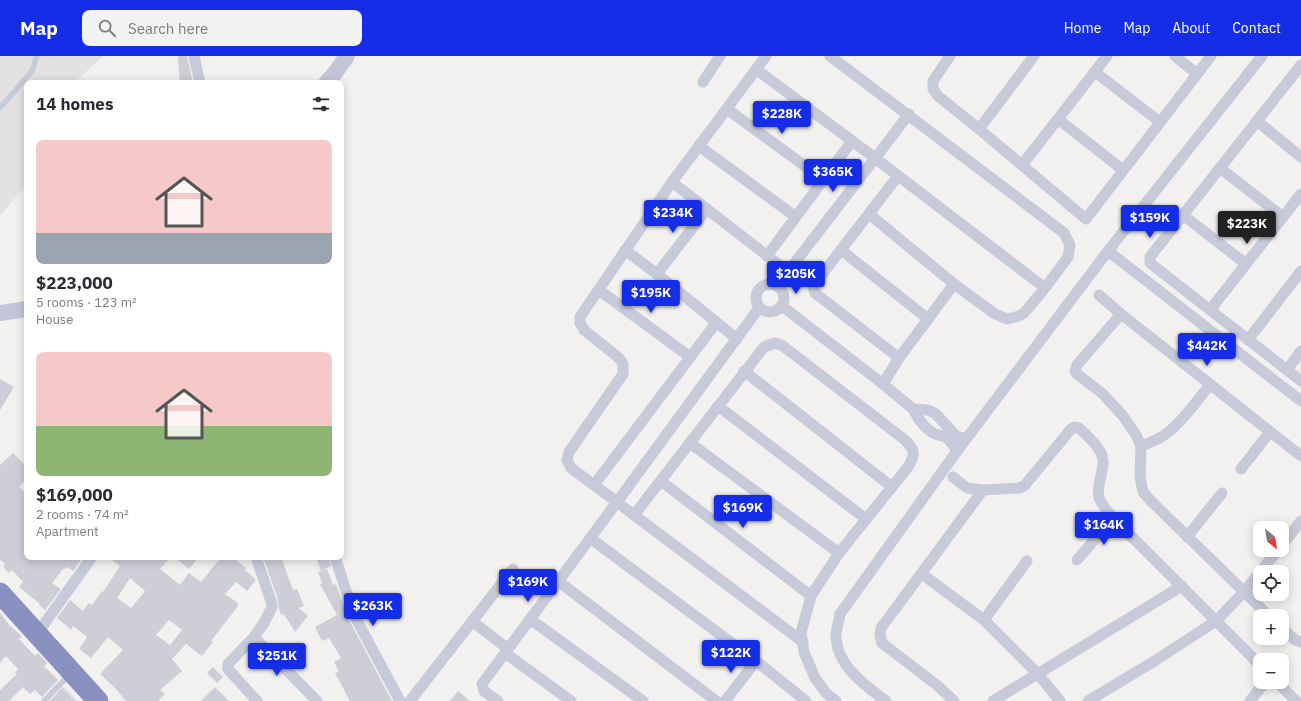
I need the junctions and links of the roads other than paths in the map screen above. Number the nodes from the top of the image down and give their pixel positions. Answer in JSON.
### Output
{"nodes":[{"id":1,"x":36,"y":56,"type":"edge"},
{"id":2,"x":194,"y":56,"type":"edge"},
{"id":3,"x":347,"y":56,"type":"edge"},
{"id":4,"x":720,"y":56,"type":"edge"},
{"id":5,"x":766,"y":56,"type":"edge"},
{"id":6,"x":830,"y":56,"type":"edge"},
{"id":7,"x":950,"y":56,"type":"edge"},
{"id":8,"x":1034,"y":56,"type":"edge"},
{"id":9,"x":1107,"y":56,"type":"edge"},
{"id":10,"x":1175,"y":56,"type":"edge"},
{"id":11,"x":1211,"y":56,"type":"edge"},
{"id":12,"x":1262,"y":56,"type":"edge"},
{"id":13,"x":1301,"y":65,"type":"edge"},
{"id":14,"x":757,"y":70,"type":"junction"},
{"id":15,"x":1095,"y":72,"type":"junction"},
{"id":16,"x":1197,"y":74,"type":"junction"},
{"id":17,"x":1297,"y":79,"type":"edge"},
{"id":18,"x":24,"y":80,"type":"edge"},
{"id":19,"x":24,"y":80,"type":"edge"},
{"id":20,"x":199,"y":80,"type":"edge"},
{"id":21,"x":329,"y":80,"type":"edge"},
{"id":22,"x":703,"y":82,"type":"dead end"},
{"id":23,"x":0,"y":108,"type":"edge"},
{"id":24,"x":727,"y":109,"type":"junction"},
{"id":25,"x":909,"y":114,"type":"junction"},
{"id":26,"x":1058,"y":119,"type":"junction"},
{"id":27,"x":1257,"y":121,"type":"junction"},
{"id":28,"x":1160,"y":122,"type":"junction"},
{"id":29,"x":979,"y":129,"type":"junction"},
{"id":30,"x":852,"y":141,"type":"junction"},
{"id":31,"x":699,"y":146,"type":"junction"},
{"id":32,"x":1301,"y":157,"type":"edge"},
{"id":33,"x":875,"y":158,"type":"junction"},
{"id":34,"x":1022,"y":165,"type":"junction"},
{"id":35,"x":1220,"y":168,"type":"junction"},
{"id":36,"x":1123,"y":170,"type":"junction"},
{"id":37,"x":898,"y":176,"type":"junction"},
{"id":38,"x":824,"y":180,"type":"junction"},
{"id":39,"x":672,"y":182,"type":"junction"},
{"id":40,"x":1301,"y":194,"type":"edge"},
{"id":41,"x":1297,"y":208,"type":"edge"},
{"id":42,"x":707,"y":209,"type":"junction"},
{"id":43,"x":869,"y":214,"type":"junction"},
{"id":44,"x":1183,"y":215,"type":"junction"},
{"id":45,"x":796,"y":217,"type":"junction"},
{"id":46,"x":1283,"y":217,"type":"junction"},
{"id":47,"x":625,"y":250,"type":"junction"},
{"id":48,"x":841,"y":250,"type":"junction"},
{"id":49,"x":1108,"y":251,"type":"junction"},
{"id":50,"x":768,"y":256,"type":"junction"},
{"id":51,"x":1246,"y":264,"type":"junction"},
{"id":52,"x":787,"y":271,"type":"junction"},
{"id":53,"x":1301,"y":271,"type":"edge"},
{"id":54,"x":657,"y":274,"type":"junction"},
{"id":55,"x":954,"y":284,"type":"junction"},
{"id":56,"x":777,"y":286,"type":"junction"},
{"id":57,"x":1044,"y":288,"type":"junction"},
{"id":58,"x":598,"y":290,"type":"junction"},
{"id":59,"x":1099,"y":295,"type":"dead end"},
{"id":60,"x":782,"y":306,"type":"junction"},
{"id":61,"x":759,"y":308,"type":"junction"},
{"id":62,"x":24,"y":309,"type":"edge"},
{"id":63,"x":1210,"y":310,"type":"junction"},
{"id":64,"x":0,"y":312,"type":"edge"},
{"id":65,"x":1121,"y":314,"type":"junction"},
{"id":66,"x":928,"y":319,"type":"junction"},
{"id":67,"x":716,"y":322,"type":"junction"},
{"id":68,"x":737,"y":339,"type":"junction"},
{"id":69,"x":1248,"y":340,"type":"junction"},
{"id":70,"x":1301,"y":351,"type":"edge"},
{"id":71,"x":690,"y":357,"type":"junction"},
{"id":72,"x":899,"y":358,"type":"junction"},
{"id":73,"x":1287,"y":370,"type":"junction"},
{"id":74,"x":744,"y":371,"type":"junction"},
{"id":75,"x":1301,"y":382,"type":"edge"},
{"id":76,"x":883,"y":384,"type":"junction"},
{"id":77,"x":1210,"y":385,"type":"junction"},
{"id":78,"x":1301,"y":401,"type":"edge"},
{"id":79,"x":718,"y":406,"type":"junction"},
{"id":80,"x":913,"y":409,"type":"junction"},
{"id":81,"x":1270,"y":432,"type":"junction"},
{"id":82,"x":966,"y":439,"type":"junction"},
{"id":83,"x":690,"y":443,"type":"junction"},
{"id":84,"x":1141,"y":446,"type":"junction"},
{"id":85,"x":957,"y":451,"type":"junction"},
{"id":86,"x":1301,"y":456,"type":"edge"},
{"id":87,"x":1241,"y":469,"type":"dead end"},
{"id":88,"x":953,"y":476,"type":"dead end"},
{"id":89,"x":661,"y":481,"type":"junction"},
{"id":90,"x":594,"y":485,"type":"junction"},
{"id":91,"x":892,"y":487,"type":"junction"},
{"id":92,"x":983,"y":490,"type":"junction"},
{"id":93,"x":1222,"y":492,"type":"dead end"},
{"id":94,"x":617,"y":502,"type":"junction"},
{"id":95,"x":634,"y":516,"type":"junction"},
{"id":96,"x":1113,"y":518,"type":"junction"},
{"id":97,"x":866,"y":519,"type":"junction"},
{"id":98,"x":1301,"y":521,"type":"edge"},
{"id":99,"x":1289,"y":536,"type":"edge"},
{"id":100,"x":1187,"y":537,"type":"junction"},
{"id":101,"x":590,"y":538,"type":"junction"},
{"id":102,"x":839,"y":553,"type":"junction"},
{"id":103,"x":1272,"y":557,"type":"edge"},
{"id":104,"x":90,"y":560,"type":"edge"},
{"id":105,"x":257,"y":560,"type":"edge"},
{"id":106,"x":336,"y":560,"type":"edge"},
{"id":107,"x":1077,"y":560,"type":"dead end"},
{"id":108,"x":1026,"y":561,"type":"dead end"},
{"id":109,"x":1266,"y":565,"type":"edge"},
{"id":110,"x":513,"y":569,"type":"dead end"},
{"id":111,"x":922,"y":574,"type":"junction"},
{"id":112,"x":558,"y":581,"type":"junction"},
{"id":113,"x":1253,"y":581,"type":"edge"},
{"id":114,"x":1182,"y":586,"type":"junction"},
{"id":115,"x":1244,"y":592,"type":"junction"},
{"id":116,"x":0,"y":593,"type":"edge"},
{"id":117,"x":811,"y":596,"type":"junction"},
{"id":118,"x":1262,"y":609,"type":"edge"},
{"id":119,"x":530,"y":620,"type":"junction"},
{"id":120,"x":984,"y":620,"type":"junction"},
{"id":121,"x":472,"y":621,"type":"junction"},
{"id":122,"x":1216,"y":621,"type":"junction"},
{"id":123,"x":37,"y":634,"type":"junction"},
{"id":124,"x":1289,"y":634,"type":"edge"},
{"id":125,"x":254,"y":637,"type":"junction"},
{"id":126,"x":803,"y":642,"type":"junction"},
{"id":127,"x":1301,"y":642,"type":"edge"},
{"id":128,"x":506,"y":651,"type":"junction"},
{"id":129,"x":1253,"y":658,"type":"edge"},
{"id":130,"x":756,"y":661,"type":"junction"},
{"id":131,"x":72,"y":673,"type":"junction"},
{"id":132,"x":1038,"y":674,"type":"junction"},
{"id":133,"x":1259,"y":689,"type":"edge"},
{"id":134,"x":1284,"y":689,"type":"edge"},
{"id":135,"x":823,"y":697,"type":"edge"},
{"id":136,"x":44,"y":701,"type":"edge"},
{"id":137,"x":98,"y":701,"type":"edge"},
{"id":138,"x":257,"y":701,"type":"edge"},
{"id":139,"x":317,"y":701,"type":"edge"},
{"id":140,"x":400,"y":701,"type":"edge"},
{"id":141,"x":410,"y":701,"type":"edge"},
{"id":142,"x":498,"y":701,"type":"edge"},
{"id":143,"x":571,"y":701,"type":"edge"},
{"id":144,"x":643,"y":701,"type":"edge"},
{"id":145,"x":716,"y":701,"type":"edge"},
{"id":146,"x":726,"y":701,"type":"edge"},
{"id":147,"x":806,"y":701,"type":"edge"},
{"id":148,"x":836,"y":701,"type":"edge"},
{"id":149,"x":886,"y":701,"type":"edge"},
{"id":150,"x":954,"y":701,"type":"edge"},
{"id":151,"x":993,"y":701,"type":"edge"},
{"id":152,"x":1060,"y":701,"type":"edge"},
{"id":153,"x":1088,"y":701,"type":"edge"},
{"id":154,"x":1250,"y":701,"type":"edge"},
{"id":155,"x":1296,"y":701,"type":"edge"}],
"edges":[{"from":1,"to":18,"type":"lane"},
{"from":2,"to":20,"type":"street"},
{"from":3,"to":21,"type":"main road"},
{"from":4,"to":22,"type":"street"},
{"from":5,"to":14,"type":"street"},
{"from":6,"to":25,"type":"street"},
{"from":7,"to":29,"type":"street"},
{"from":8,"to":29,"type":"street"},
{"from":9,"to":15,"type":"street"},
{"from":10,"to":16,"type":"street"},
{"from":11,"to":16,"type":"street"},
{"from":12,"to":49,"type":"street"},
{"from":13,"to":17,"type":"street"},
{"from":14,"to":24,"type":"street"},
{"from":14,"to":30,"type":"street"},
{"from":15,"to":26,"type":"street"},
{"from":15,"to":28,"type":"street"},
{"from":16,"to":28,"type":"street"},
{"from":17,"to":27,"type":"street"},
{"from":19,"to":23,"type":"lane"},
{"from":24,"to":31,"type":"street"},
{"from":24,"to":38,"type":"street"},
{"from":25,"to":33,"type":"street"},
{"from":25,"to":57,"type":"street"},
{"from":26,"to":34,"type":"street"},
{"from":26,"to":36,"type":"street"},
{"from":27,"to":32,"type":"street"},
{"from":27,"to":35,"type":"street"},
{"from":28,"to":36,"type":"street"},
{"from":29,"to":34,"type":"street"},
{"from":30,"to":33,"type":"street"},
{"from":30,"to":38,"type":"street"},
{"from":31,"to":39,"type":"street"},
{"from":31,"to":45,"type":"street"},
{"from":33,"to":37,"type":"street"},
{"from":33,"to":52,"type":"street"},
{"from":34,"to":36,"type":"street"},
{"from":35,"to":44,"type":"street"},
{"from":35,"to":46,"type":"street"},
{"from":37,"to":43,"type":"street"},
{"from":37,"to":57,"type":"street"},
{"from":38,"to":45,"type":"street"},
{"from":39,"to":42,"type":"street"},
{"from":39,"to":47,"type":"street"},
{"from":40,"to":41,"type":"street"},
{"from":41,"to":46,"type":"street"},
{"from":42,"to":50,"type":"street"},
{"from":42,"to":54,"type":"street"},
{"from":43,"to":48,"type":"street"},
{"from":43,"to":55,"type":"street"},
{"from":44,"to":51,"type":"street"},
{"from":44,"to":63,"type":"street"},
{"from":45,"to":50,"type":"street"},
{"from":46,"to":51,"type":"street"},
{"from":47,"to":54,"type":"street"},
{"from":47,"to":58,"type":"street"},
{"from":48,"to":66,"type":"street"},
{"from":48,"to":72,"type":"street"},
{"from":49,"to":78,"type":"street"},
{"from":49,"to":82,"type":"street"},
{"from":50,"to":52,"type":"street"},
{"from":51,"to":63,"type":"street"},
{"from":52,"to":56,"type":"street"},
{"from":53,"to":69,"type":"street"},
{"from":54,"to":67,"type":"street"},
{"from":55,"to":57,"type":"street"},
{"from":55,"to":66,"type":"street"},
{"from":56,"to":60,"type":"street"},
{"from":56,"to":61,"type":"street"},
{"from":58,"to":71,"type":"street"},
{"from":58,"to":90,"type":"street"},
{"from":59,"to":65,"type":"street"},
{"from":60,"to":61,"type":"street"},
{"from":60,"to":76,"type":"street"},
{"from":61,"to":68,"type":"street"},
{"from":62,"to":64,"type":"main road"},
{"from":63,"to":69,"type":"street"},
{"from":65,"to":77,"type":"street"},
{"from":65,"to":84,"type":"street"},
{"from":66,"to":72,"type":"street"},
{"from":67,"to":68,"type":"street"},
{"from":67,"to":71,"type":"street"},
{"from":68,"to":94,"type":"street"},
{"from":69,"to":73,"type":"street"},
{"from":70,"to":73,"type":"street"},
{"from":71,"to":90,"type":"street"},
{"from":72,"to":76,"type":"street"},
{"from":73,"to":75,"type":"street"},
{"from":74,"to":79,"type":"street"},
{"from":74,"to":91,"type":"street"},
{"from":74,"to":91,"type":"street"},
{"from":76,"to":80,"type":"street"},
{"from":77,"to":81,"type":"street"},
{"from":77,"to":84,"type":"street"},
{"from":79,"to":83,"type":"street"},
{"from":79,"to":97,"type":"street"},
{"from":80,"to":82,"type":"street"},
{"from":80,"to":85,"type":"street"},
{"from":81,"to":86,"type":"street"},
{"from":81,"to":87,"type":"street"},
{"from":82,"to":85,"type":"street"},
{"from":83,"to":89,"type":"street"},
{"from":83,"to":102,"type":"street"},
{"from":84,"to":100,"type":"street"},
{"from":85,"to":149,"type":"street"},
{"from":88,"to":92,"type":"street"},
{"from":89,"to":95,"type":"street"},
{"from":89,"to":117,"type":"street"},
{"from":90,"to":94,"type":"street"},
{"from":91,"to":97,"type":"street"},
{"from":92,"to":96,"type":"street"},
{"from":92,"to":111,"type":"street"},
{"from":93,"to":100,"type":"street"},
{"from":94,"to":95,"type":"street"},
{"from":94,"to":101,"type":"street"},
{"from":95,"to":126,"type":"street"},
{"from":96,"to":107,"type":"street"},
{"from":96,"to":114,"type":"street"},
{"from":97,"to":102,"type":"street"},
{"from":98,"to":99,"type":"street"},
{"from":100,"to":115,"type":"street"},
{"from":101,"to":112,"type":"street"},
{"from":101,"to":130,"type":"street"},
{"from":102,"to":117,"type":"street"},
{"from":103,"to":109,"type":"street"},
{"from":104,"to":123,"type":"street"},
{"from":105,"to":125,"type":"street"},
{"from":106,"to":140,"type":"street"},
{"from":108,"to":120,"type":"street"},
{"from":110,"to":121,"type":"street"},
{"from":111,"to":120,"type":"street"},
{"from":111,"to":150,"type":"street"},
{"from":112,"to":119,"type":"street"},
{"from":112,"to":145,"type":"street"},
{"from":113,"to":115,"type":"street"},
{"from":114,"to":122,"type":"street"},
{"from":114,"to":132,"type":"street"},
{"from":115,"to":118,"type":"street"},
{"from":115,"to":122,"type":"street"},
{"from":116,"to":123,"type":"highway"},
{"from":117,"to":126,"type":"street"},
{"from":119,"to":128,"type":"street"},
{"from":119,"to":144,"type":"street"},
{"from":120,"to":132,"type":"street"},
{"from":121,"to":128,"type":"street"},
{"from":121,"to":141,"type":"street"},
{"from":122,"to":129,"type":"street"},
{"from":122,"to":153,"type":"street"},
{"from":123,"to":131,"type":"highway"},
{"from":124,"to":127,"type":"street"},
{"from":125,"to":138,"type":"street"},
{"from":125,"to":139,"type":"street"},
{"from":126,"to":135,"type":"street"},
{"from":128,"to":142,"type":"street"},
{"from":128,"to":143,"type":"street"},
{"from":130,"to":146,"type":"street"},
{"from":130,"to":147,"type":"street"},
{"from":131,"to":136,"type":"lane"},
{"from":131,"to":137,"type":"highway"},
{"from":132,"to":151,"type":"street"},
{"from":132,"to":152,"type":"street"},
{"from":133,"to":154,"type":"street"},
{"from":134,"to":155,"type":"street"},
{"from":135,"to":148,"type":"street"}]}
